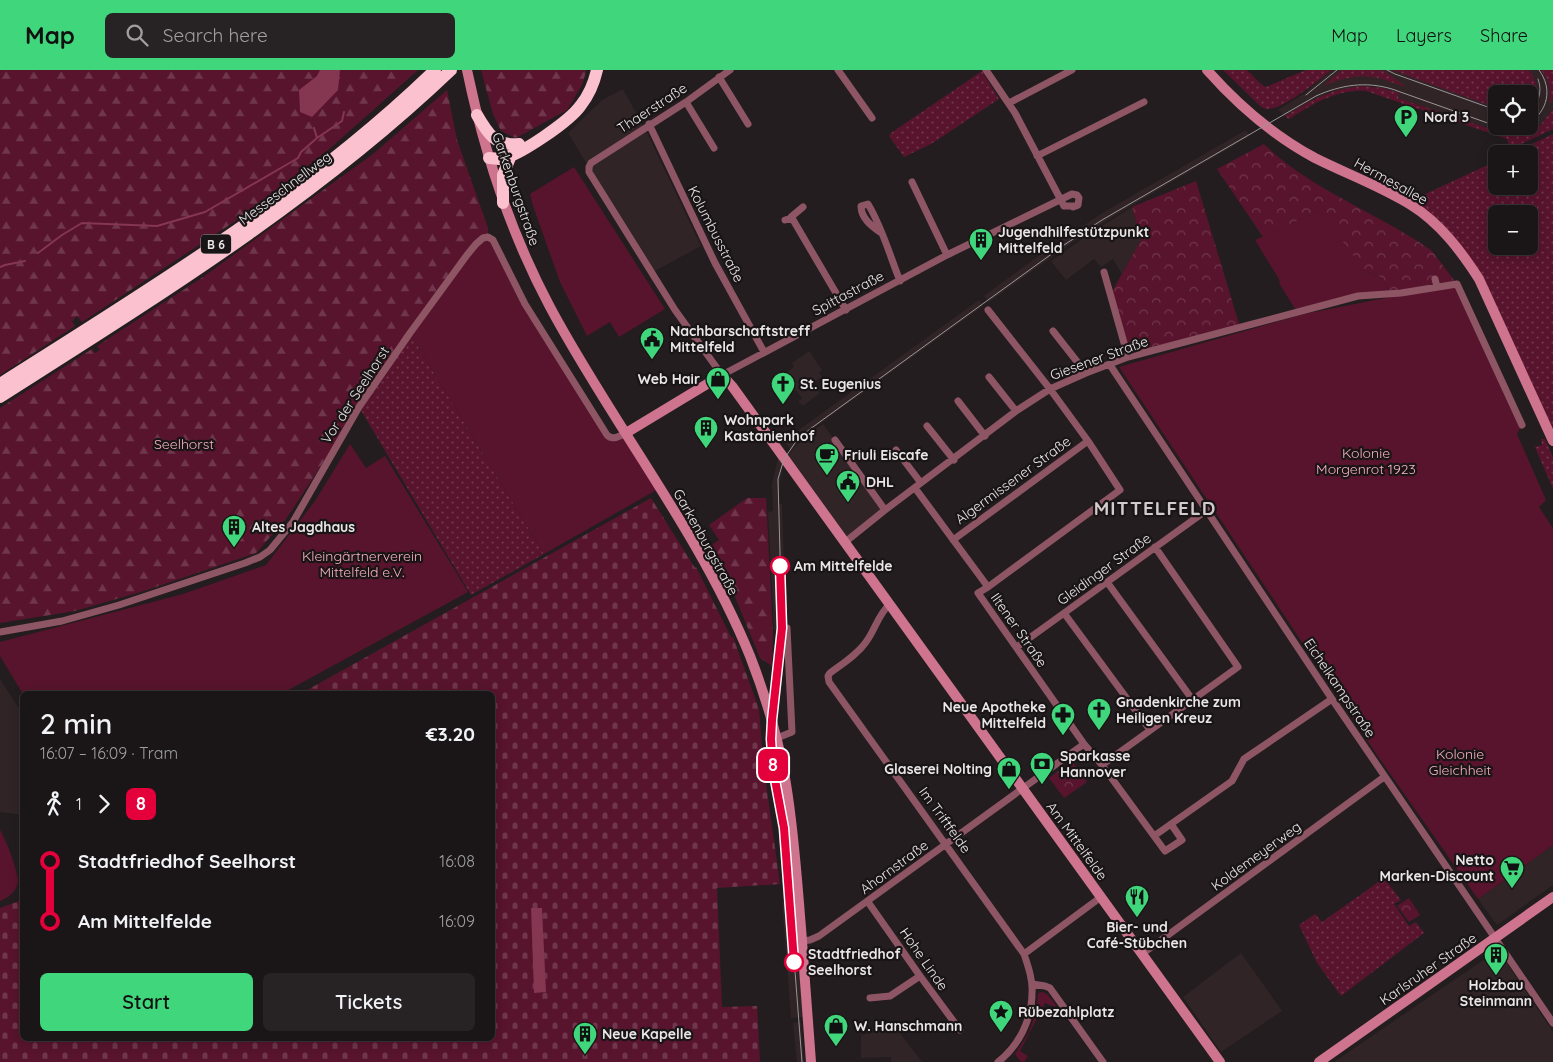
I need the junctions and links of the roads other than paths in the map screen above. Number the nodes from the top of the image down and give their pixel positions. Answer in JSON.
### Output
{"nodes":[{"id":1,"x":435,"y":70,"type":"edge"},
{"id":2,"x":451,"y":70,"type":"edge"},
{"id":3,"x":591,"y":70,"type":"edge"},
{"id":4,"x":597,"y":70,"type":"edge"},
{"id":5,"x":730,"y":70,"type":"edge"},
{"id":6,"x":838,"y":70,"type":"edge"},
{"id":7,"x":986,"y":70,"type":"edge"},
{"id":8,"x":1072,"y":70,"type":"edge"},
{"id":9,"x":1207,"y":70,"type":"edge"},
{"id":10,"x":467,"y":73,"type":"edge"},
{"id":11,"x":719,"y":77,"type":"junction"},
{"id":12,"x":686,"y":102,"type":"junction"},
{"id":13,"x":1144,"y":102,"type":"dead end"},
{"id":14,"x":1009,"y":103,"type":"junction"},
{"id":15,"x":477,"y":116,"type":"junction"},
{"id":16,"x":872,"y":118,"type":"dead end"},
{"id":17,"x":649,"y":124,"type":"junction"},
{"id":18,"x":748,"y":124,"type":"dead end"},
{"id":19,"x":519,"y":144,"type":"junction"},
{"id":20,"x":714,"y":148,"type":"dead end"},
{"id":21,"x":511,"y":155,"type":"junction"},
{"id":22,"x":1037,"y":156,"type":"junction"},
{"id":23,"x":489,"y":158,"type":"junction"},
{"id":24,"x":589,"y":167,"type":"joint"},
{"id":25,"x":912,"y":182,"type":"dead end"},
{"id":26,"x":1060,"y":200,"type":"junction"},
{"id":27,"x":503,"y":203,"type":"junction"},
{"id":28,"x":803,"y":207,"type":"dead end"},
{"id":29,"x":880,"y":232,"type":"dead end"},
{"id":30,"x":947,"y":255,"type":"junction"},
{"id":31,"x":1104,"y":272,"type":"dead end"},
{"id":32,"x":1435,"y":279,"type":"dead end"},
{"id":33,"x":900,"y":281,"type":"junction"},
{"id":34,"x":1437,"y":287,"type":"junction"},
{"id":35,"x":846,"y":310,"type":"junction"},
{"id":36,"x":988,"y":310,"type":"dead end"},
{"id":37,"x":1052,"y":331,"type":"dead end"},
{"id":38,"x":764,"y":352,"type":"junction"},
{"id":39,"x":1128,"y":357,"type":"junction"},
{"id":40,"x":1110,"y":365,"type":"junction"},
{"id":41,"x":1086,"y":373,"type":"junction"},
{"id":42,"x":722,"y":375,"type":"junction"},
{"id":43,"x":989,"y":377,"type":"dead end"},
{"id":44,"x":0,"y":384,"type":"edge"},
{"id":45,"x":1050,"y":389,"type":"junction"},
{"id":46,"x":0,"y":397,"type":"edge"},
{"id":47,"x":958,"y":401,"type":"dead end"},
{"id":48,"x":1016,"y":412,"type":"junction"},
{"id":49,"x":1522,"y":425,"type":"dead end"},
{"id":50,"x":927,"y":426,"type":"dead end"},
{"id":51,"x":626,"y":432,"type":"junction"},
{"id":52,"x":985,"y":436,"type":"junction"},
{"id":53,"x":835,"y":440,"type":"dead end"},
{"id":54,"x":1088,"y":441,"type":"junction"},
{"id":55,"x":1553,"y":441,"type":"edge"},
{"id":56,"x":896,"y":450,"type":"dead end"},
{"id":57,"x":954,"y":460,"type":"junction"},
{"id":58,"x":918,"y":486,"type":"junction"},
{"id":59,"x":885,"y":510,"type":"junction"},
{"id":60,"x":1207,"y":510,"type":"junction"},
{"id":61,"x":953,"y":540,"type":"junction"},
{"id":62,"x":844,"y":543,"type":"junction"},
{"id":63,"x":1155,"y":547,"type":"junction"},
{"id":64,"x":1107,"y":582,"type":"junction"},
{"id":65,"x":988,"y":587,"type":"junction"},
{"id":66,"x":889,"y":605,"type":"junction"},
{"id":67,"x":1064,"y":613,"type":"junction"},
{"id":68,"x":786,"y":628,"type":"dead end"},
{"id":69,"x":0,"y":632,"type":"edge"},
{"id":70,"x":1017,"y":648,"type":"junction"},
{"id":71,"x":1192,"y":699,"type":"junction"},
{"id":72,"x":1332,"y":699,"type":"junction"},
{"id":73,"x":1150,"y":730,"type":"junction"},
{"id":74,"x":776,"y":738,"type":"junction"},
{"id":75,"x":1084,"y":744,"type":"junction"},
{"id":76,"x":1102,"y":765,"type":"junction"},
{"id":77,"x":1384,"y":777,"type":"junction"},
{"id":78,"x":1024,"y":789,"type":"junction"},
{"id":79,"x":1171,"y":824,"type":"junction"},
{"id":80,"x":1154,"y":836,"type":"junction"},
{"id":81,"x":947,"y":844,"type":"junction"},
{"id":82,"x":1101,"y":897,"type":"junction"},
{"id":83,"x":1553,"y":897,"type":"edge"},
{"id":84,"x":868,"y":902,"type":"junction"},
{"id":85,"x":1496,"y":938,"type":"junction"},
{"id":86,"x":801,"y":941,"type":"junction"},
{"id":87,"x":1024,"y":954,"type":"junction"},
{"id":88,"x":1142,"y":954,"type":"junction"},
{"id":89,"x":920,"y":976,"type":"junction"},
{"id":90,"x":1032,"y":984,"type":"junction"},
{"id":91,"x":870,"y":998,"type":"dead end"},
{"id":92,"x":1553,"y":1023,"type":"edge"},
{"id":93,"x":960,"y":1030,"type":"dead end"},
{"id":94,"x":811,"y":1062,"type":"edge"},
{"id":95,"x":998,"y":1062,"type":"edge"},
{"id":96,"x":1103,"y":1062,"type":"edge"},
{"id":97,"x":1220,"y":1062,"type":"edge"},
{"id":98,"x":1319,"y":1062,"type":"edge"}],
"edges":[{"from":1,"to":44,"type":"highway","name":"Messeschnellweg","number":"B 6"},
{"from":2,"to":46,"type":"highway","name":"Messeschnellweg","number":"B 6"},
{"from":3,"to":19,"type":"highway"},
{"from":4,"to":21,"type":"highway"},
{"from":5,"to":11,"type":"street","name":"Thaerstraße"},
{"from":6,"to":16,"type":"street"},
{"from":7,"to":14,"type":"street"},
{"from":8,"to":14,"type":"street"},
{"from":9,"to":55,"type":"main road","name":"Hermesallee"},
{"from":10,"to":15,"type":"main road","name":"Garkenburgstraße"},
{"from":11,"to":12,"type":"street","name":"Thaerstraße"},
{"from":11,"to":18,"type":"street"},
{"from":12,"to":17,"type":"street","name":"Thaerstraße"},
{"from":12,"to":20,"type":"street"},
{"from":13,"to":22,"type":"street"},
{"from":14,"to":22,"type":"street"},
{"from":15,"to":19,"type":"highway"},
{"from":15,"to":23,"type":"main road","name":"Garkenburgstraße"},
{"from":17,"to":24,"type":"street","name":"Thaerstraße"},
{"from":17,"to":38,"type":"street","name":"Kolumbusstraße"},
{"from":19,"to":23,"type":"highway"},
{"from":21,"to":23,"type":"highway"},
{"from":21,"to":27,"type":"highway"},
{"from":22,"to":26,"type":"street"},
{"from":23,"to":27,"type":"main road","name":"Garkenburgstraße"},
{"from":24,"to":42,"type":"street","name":"Am Mittelfelde"},
{"from":25,"to":30,"type":"street"},
{"from":26,"to":26,"type":"street","name":"Spittastraße"},
{"from":26,"to":30,"type":"street","name":"Spittastraße"},
{"from":27,"to":51,"type":"main road","name":"Garkenburgstraße"},
{"from":28,"to":35,"type":"street"},
{"from":29,"to":33,"type":"street"},
{"from":30,"to":33,"type":"street","name":"Spittastraße"},
{"from":31,"to":39,"type":"street"},
{"from":32,"to":34,"type":"street"},
{"from":33,"to":35,"type":"street","name":"Spittastraße"},
{"from":34,"to":39,"type":"street","name":"Giesener Straße"},
{"from":34,"to":49,"type":"street","name":"Giesener Straße"},
{"from":35,"to":38,"type":"street","name":"Spittastraße"},
{"from":36,"to":45,"type":"street"},
{"from":37,"to":41,"type":"street"},
{"from":38,"to":42,"type":"street","name":"Spittastraße"},
{"from":39,"to":40,"type":"street","name":"Giesener Straße"},
{"from":40,"to":41,"type":"street","name":"Giesener Straße"},
{"from":40,"to":60,"type":"street","name":"Eichelkampstraße"},
{"from":41,"to":45,"type":"street","name":"Giesener Straße"},
{"from":42,"to":51,"type":"main road","name":"Spittastraße"},
{"from":42,"to":62,"type":"main road","name":"Am Mittelfelde"},
{"from":43,"to":48,"type":"street"},
{"from":45,"to":48,"type":"street","name":"Giesener Straße"},
{"from":45,"to":54,"type":"street"},
{"from":47,"to":52,"type":"street"},
{"from":48,"to":52,"type":"street","name":"Giesener Straße"},
{"from":50,"to":57,"type":"street"},
{"from":51,"to":69,"type":"street","name":"Vor der Seelhorst"},
{"from":51,"to":74,"type":"main road","name":"Garkenburgstraße"},
{"from":52,"to":57,"type":"street","name":"Giesener Straße"},
{"from":53,"to":59,"type":"street"},
{"from":54,"to":61,"type":"street","name":"Algermissener Straße"},
{"from":54,"to":65,"type":"street"},
{"from":56,"to":58,"type":"street","name":"Iltener Straße"},
{"from":57,"to":58,"type":"street","name":"Giesener Straße"},
{"from":58,"to":59,"type":"street","name":"Giesener Straße"},
{"from":58,"to":61,"type":"street","name":"Iltener Straße"},
{"from":59,"to":62,"type":"street","name":"Giesener Straße"},
{"from":60,"to":63,"type":"street","name":"Gleidinger Straße"},
{"from":60,"to":72,"type":"street","name":"Eichelkampstraße"},
{"from":61,"to":65,"type":"street","name":"Iltener Straße"},
{"from":62,"to":66,"type":"main road","name":"Am Mittelfelde"},
{"from":63,"to":64,"type":"street","name":"Gleidinger Straße"},
{"from":63,"to":71,"type":"street"},
{"from":64,"to":67,"type":"street","name":"Gleidinger Straße"},
{"from":64,"to":71,"type":"street"},
{"from":65,"to":70,"type":"street","name":"Iltener Straße"},
{"from":66,"to":78,"type":"main road","name":"Am Mittelfelde"},
{"from":66,"to":81,"type":"street","name":"Im Triftfelde"},
{"from":67,"to":70,"type":"street","name":"Gleidinger Straße"},
{"from":67,"to":73,"type":"street"},
{"from":68,"to":74,"type":"street"},
{"from":70,"to":75,"type":"street","name":"Iltener Straße"},
{"from":71,"to":73,"type":"street"},
{"from":72,"to":77,"type":"street","name":"Eichelkampstraße"},
{"from":72,"to":79,"type":"street"},
{"from":73,"to":76,"type":"street"},
{"from":74,"to":86,"type":"main road","name":"Garkenburgstraße"},
{"from":75,"to":76,"type":"street","name":"Iltener Straße"},
{"from":75,"to":78,"type":"street","name":"Ahornstraße"},
{"from":76,"to":80,"type":"street","name":"Iltener Straße"},
{"from":77,"to":85,"type":"street","name":"Eichelkampstraße"},
{"from":77,"to":88,"type":"street","name":"Koldemeyerweg"},
{"from":78,"to":81,"type":"street","name":"Ahornstraße"},
{"from":78,"to":82,"type":"main road","name":"Am Mittelfelde"},
{"from":79,"to":80,"type":"street"},
{"from":79,"to":80,"type":"street","name":"Iltener Straße"},
{"from":81,"to":84,"type":"street","name":"Ahornstraße"},
{"from":81,"to":87,"type":"street","name":"Im Triftfelde"},
{"from":82,"to":87,"type":"street"},
{"from":82,"to":88,"type":"main road","name":"Am Mittelfelde"},
{"from":83,"to":85,"type":"main road","name":"Karlsruher Straße"},
{"from":84,"to":86,"type":"street","name":"Ahornstraße"},
{"from":84,"to":89,"type":"street","name":"Hohe Linde"},
{"from":85,"to":92,"type":"street","name":"Eichelkampstraße"},
{"from":85,"to":98,"type":"main road","name":"Karlsruher Straße"},
{"from":86,"to":94,"type":"main road","name":"Garkenburgstraße"},
{"from":87,"to":90,"type":"street","name":"Im Triftfelde"},
{"from":88,"to":97,"type":"main road","name":"Am Mittelfelde"},
{"from":89,"to":91,"type":"street"},
{"from":89,"to":93,"type":"street","name":"Hohe Linde"},
{"from":90,"to":95,"type":"street"},
{"from":90,"to":96,"type":"street"}]}
